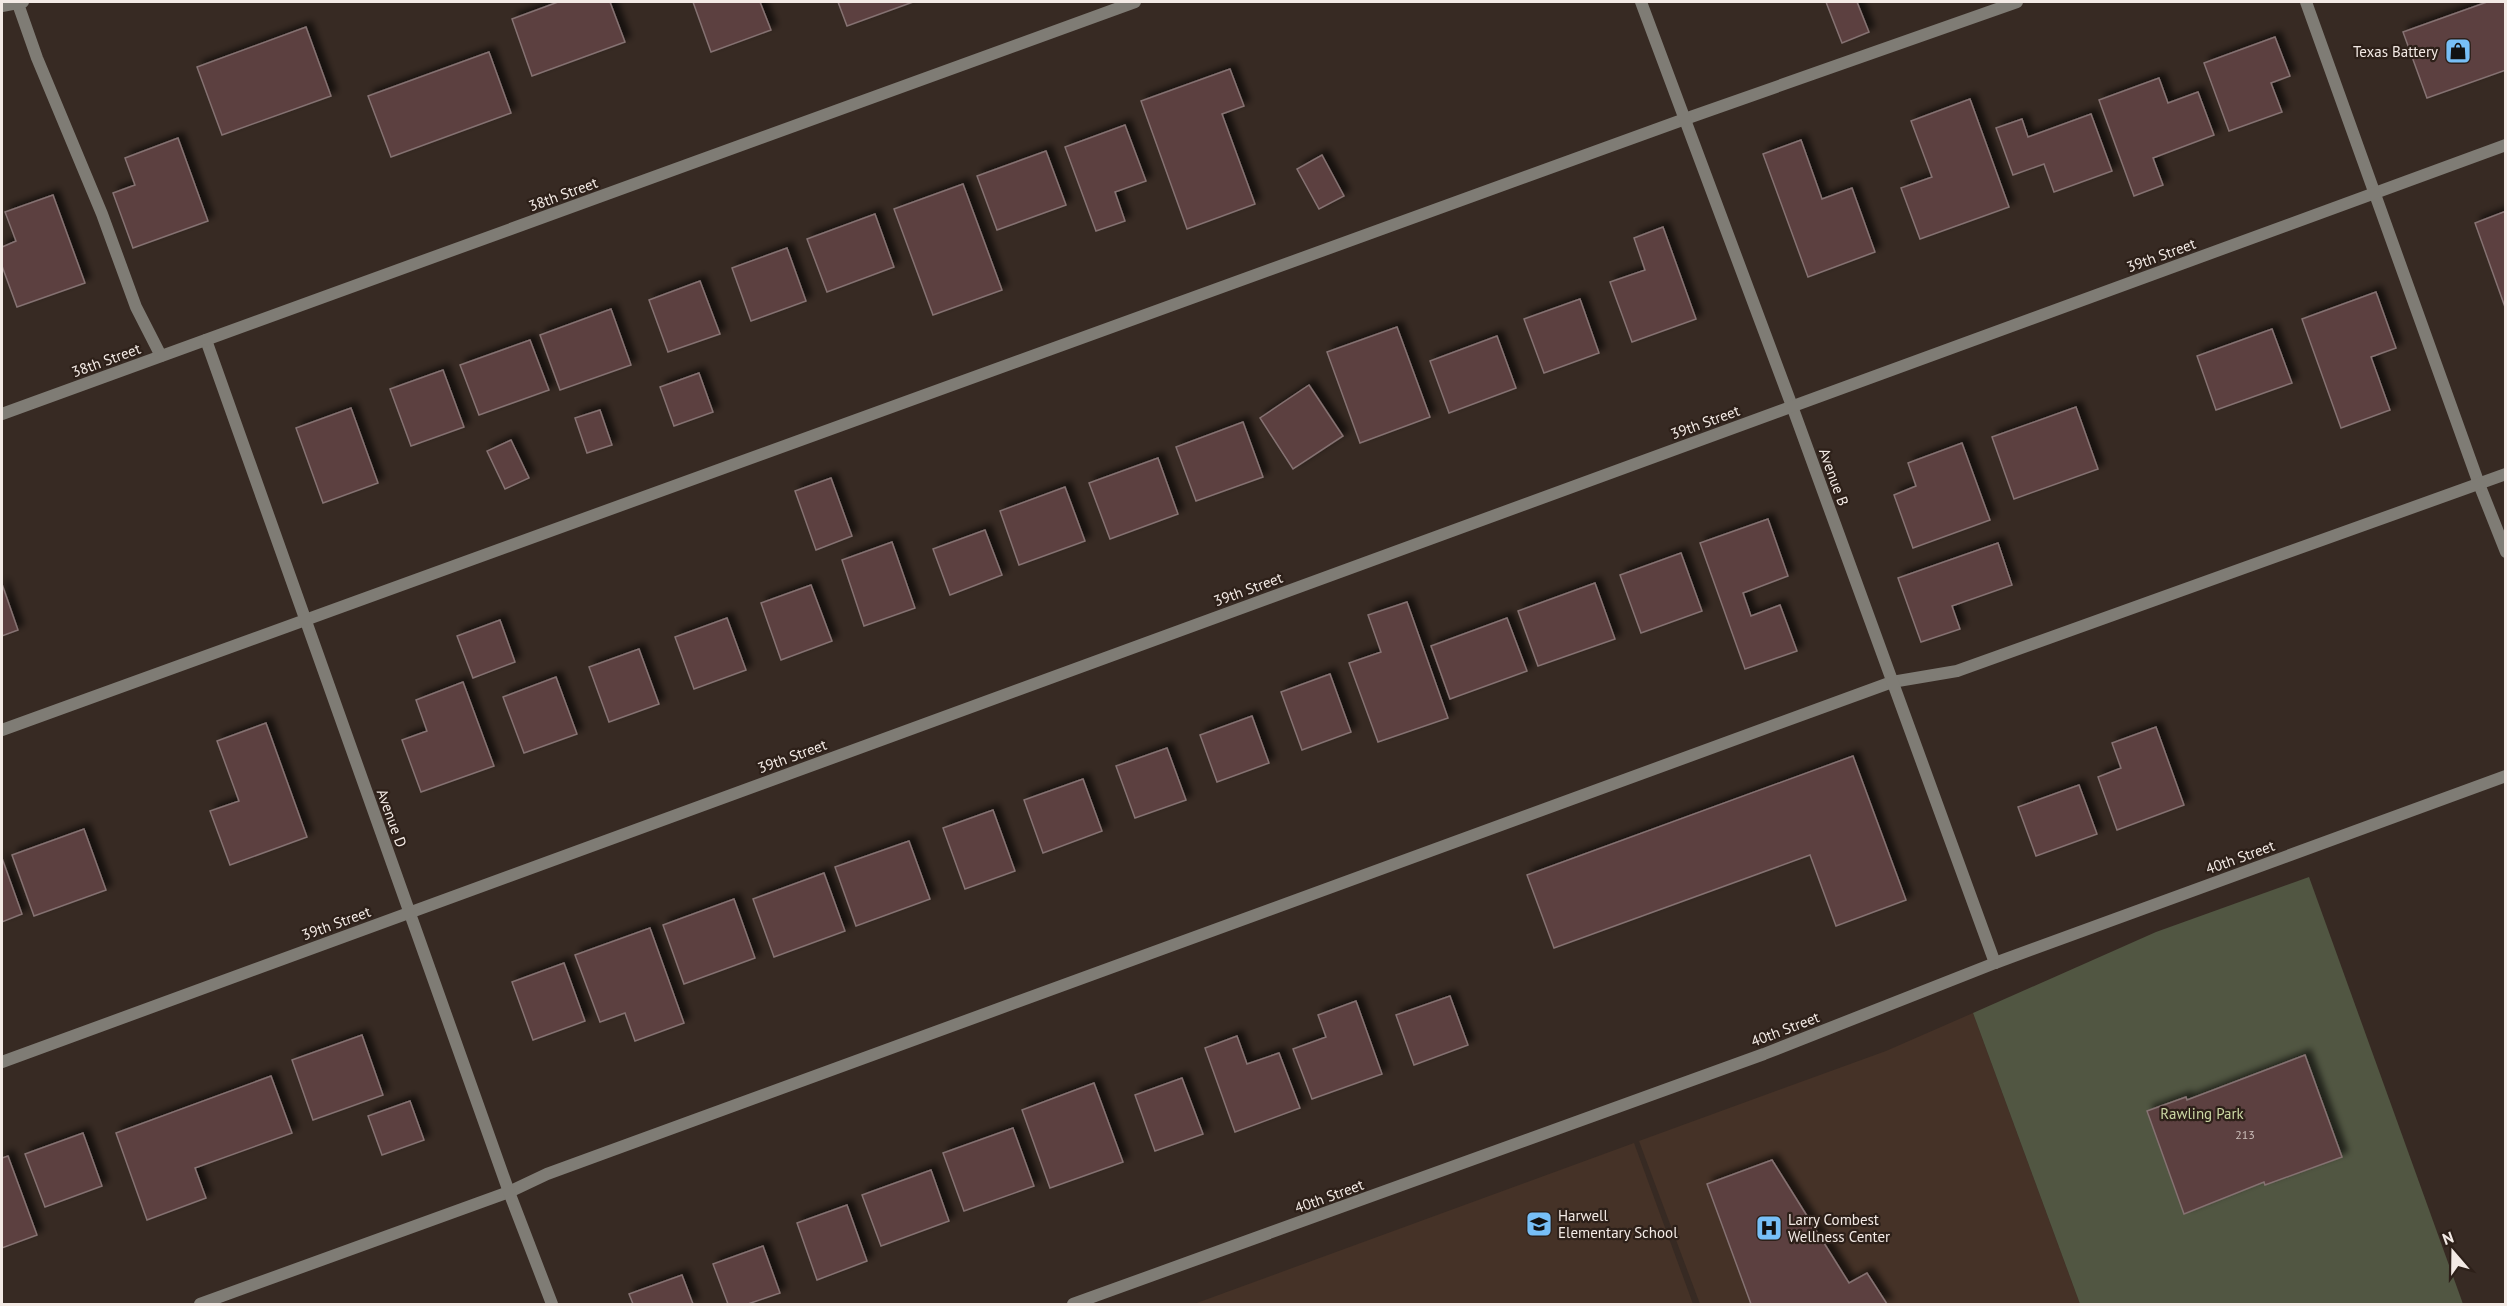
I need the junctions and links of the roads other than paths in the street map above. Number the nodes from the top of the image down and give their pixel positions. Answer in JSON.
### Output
{"nodes":[{"id":1,"x":1135,"y":2,"type":"edge"},
{"id":2,"x":1641,"y":2,"type":"edge"},
{"id":3,"x":2017,"y":2,"type":"edge"},
{"id":4,"x":2306,"y":2,"type":"edge"},
{"id":5,"x":20,"y":3,"type":"edge"},
{"id":6,"x":2,"y":6,"type":"edge"},
{"id":7,"x":1685,"y":119,"type":"junction"},
{"id":8,"x":2505,"y":145,"type":"edge"},
{"id":9,"x":2374,"y":193,"type":"junction"},
{"id":10,"x":206,"y":340,"type":"junction"},
{"id":11,"x":161,"y":356,"type":"junction"},
{"id":12,"x":1792,"y":406,"type":"junction"},
{"id":13,"x":2,"y":414,"type":"edge"},
{"id":14,"x":2505,"y":474,"type":"edge"},
{"id":15,"x":2479,"y":484,"type":"junction"},
{"id":16,"x":2505,"y":552,"type":"edge"},
{"id":17,"x":305,"y":619,"type":"junction"},
{"id":18,"x":1892,"y":681,"type":"junction"},
{"id":19,"x":2,"y":730,"type":"edge"},
{"id":20,"x":2505,"y":776,"type":"edge"},
{"id":21,"x":410,"y":912,"type":"junction"},
{"id":22,"x":1995,"y":963,"type":"junction"},
{"id":23,"x":2,"y":1062,"type":"edge"},
{"id":24,"x":509,"y":1192,"type":"junction"},
{"id":25,"x":200,"y":1305,"type":"edge"},
{"id":26,"x":552,"y":1305,"type":"edge"},
{"id":27,"x":1073,"y":1305,"type":"edge"}],
"edges":[{"from":1,"to":10,"type":"street","name":"38th Street"},
{"from":2,"to":7,"type":"street","name":"Avenue B"},
{"from":3,"to":7,"type":"street"},
{"from":4,"to":9,"type":"street"},
{"from":5,"to":6,"type":"street"},
{"from":5,"to":11,"type":"street"},
{"from":7,"to":12,"type":"street","name":"Avenue B"},
{"from":7,"to":17,"type":"street"},
{"from":8,"to":9,"type":"street","name":"39th Street"},
{"from":9,"to":12,"type":"street","name":"39th Street"},
{"from":9,"to":15,"type":"street"},
{"from":10,"to":11,"type":"street","name":"38th Street"},
{"from":10,"to":17,"type":"street","name":"Avenue D"},
{"from":11,"to":13,"type":"street","name":"38th Street"},
{"from":12,"to":18,"type":"street","name":"Avenue B"},
{"from":12,"to":21,"type":"street","name":"39th Street"},
{"from":14,"to":15,"type":"street"},
{"from":15,"to":16,"type":"street"},
{"from":15,"to":18,"type":"street"},
{"from":17,"to":19,"type":"street"},
{"from":17,"to":21,"type":"street","name":"Avenue D"},
{"from":18,"to":22,"type":"street","name":"Avenue B"},
{"from":18,"to":24,"type":"street"},
{"from":20,"to":22,"type":"street","name":"40th Street"},
{"from":21,"to":23,"type":"street","name":"39th Street"},
{"from":21,"to":24,"type":"street","name":"Avenue D"},
{"from":22,"to":27,"type":"street","name":"40th Street"},
{"from":24,"to":25,"type":"street"},
{"from":24,"to":26,"type":"street","name":"Avenue D"}]}
